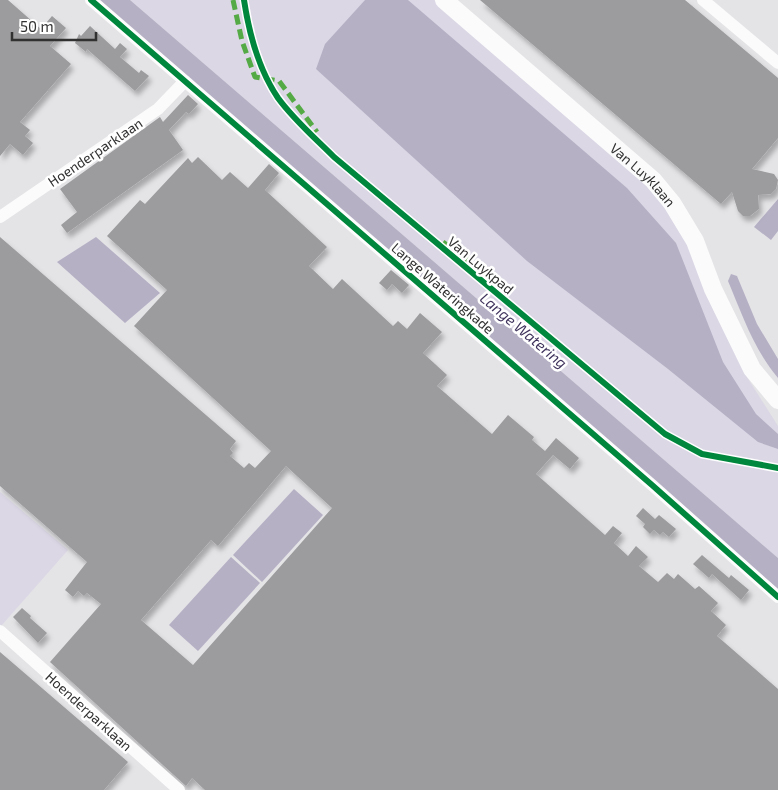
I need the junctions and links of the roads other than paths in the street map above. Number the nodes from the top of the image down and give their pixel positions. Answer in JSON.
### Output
{"nodes":[{"id":1,"x":91,"y":0,"type":"edge"},
{"id":2,"x":444,"y":0,"type":"edge"},
{"id":3,"x":703,"y":0,"type":"edge"},
{"id":4,"x":778,"y":63,"type":"edge"},
{"id":5,"x":185,"y":81,"type":"junction"},
{"id":6,"x":0,"y":217,"type":"edge"},
{"id":7,"x":778,"y":400,"type":"edge"},
{"id":8,"x":778,"y":597,"type":"edge"},
{"id":9,"x":0,"y":631,"type":"edge"},
{"id":10,"x":179,"y":790,"type":"edge"}],
"edges":[{"from":1,"to":5,"type":"street","name":"Lange Wateringkade"},
{"from":2,"to":7,"type":"street","name":"Van Luyklaan"},
{"from":3,"to":4,"type":"street"},
{"from":5,"to":6,"type":"street","name":"Hoenderparklaan"},
{"from":5,"to":8,"type":"street","name":"Lange Wateringkade"},
{"from":9,"to":10,"type":"street","name":"Hoenderparklaan"}]}
